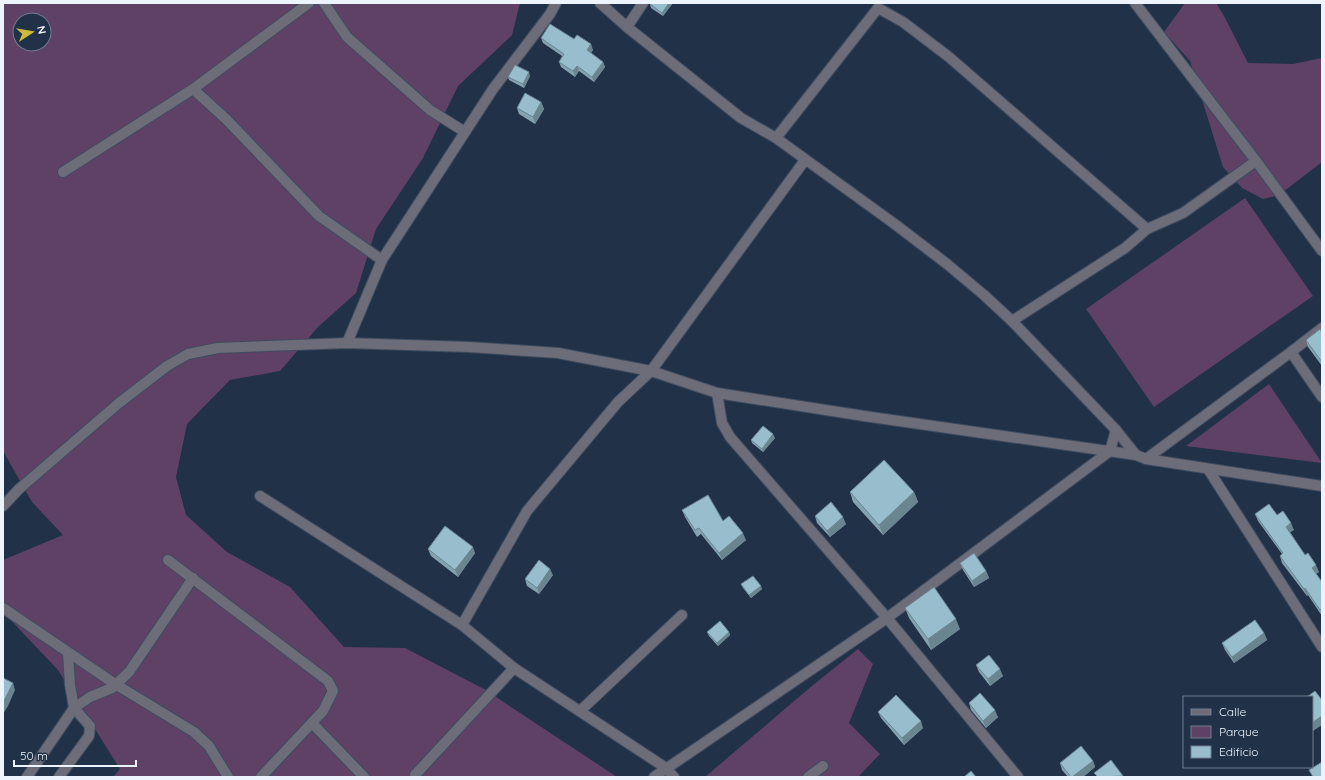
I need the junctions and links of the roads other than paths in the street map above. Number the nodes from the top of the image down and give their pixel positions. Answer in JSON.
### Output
{"nodes":[{"id":1,"x":308,"y":3,"type":"edge"},
{"id":2,"x":324,"y":3,"type":"edge"},
{"id":3,"x":556,"y":3,"type":"edge"},
{"id":4,"x":600,"y":3,"type":"edge"},
{"id":5,"x":643,"y":3,"type":"edge"},
{"id":6,"x":1135,"y":3,"type":"edge"},
{"id":7,"x":880,"y":6,"type":"edge"},
{"id":8,"x":627,"y":27,"type":"junction"},
{"id":9,"x":193,"y":89,"type":"junction"},
{"id":10,"x":465,"y":132,"type":"junction"},
{"id":11,"x":776,"y":138,"type":"junction"},
{"id":12,"x":805,"y":160,"type":"junction"},
{"id":13,"x":1256,"y":161,"type":"junction"},
{"id":14,"x":63,"y":172,"type":"dead end"},
{"id":15,"x":1147,"y":229,"type":"junction"},
{"id":16,"x":1322,"y":251,"type":"edge"},
{"id":17,"x":382,"y":260,"type":"junction"},
{"id":18,"x":1012,"y":321,"type":"junction"},
{"id":19,"x":1322,"y":328,"type":"edge"},
{"id":20,"x":347,"y":343,"type":"junction"},
{"id":21,"x":1291,"y":352,"type":"junction"},
{"id":22,"x":651,"y":371,"type":"junction"},
{"id":23,"x":718,"y":393,"type":"junction"},
{"id":24,"x":1322,"y":397,"type":"edge"},
{"id":25,"x":1116,"y":430,"type":"junction"},
{"id":26,"x":1110,"y":451,"type":"junction"},
{"id":27,"x":1136,"y":455,"type":"junction"},
{"id":28,"x":1146,"y":459,"type":"junction"},
{"id":29,"x":1208,"y":469,"type":"junction"},
{"id":30,"x":1322,"y":486,"type":"edge"},
{"id":31,"x":260,"y":496,"type":"dead end"},
{"id":32,"x":3,"y":506,"type":"edge"},
{"id":33,"x":168,"y":560,"type":"dead end"},
{"id":34,"x":193,"y":578,"type":"junction"},
{"id":35,"x":3,"y":608,"type":"edge"},
{"id":36,"x":682,"y":615,"type":"dead end"},
{"id":37,"x":887,"y":618,"type":"junction"},
{"id":38,"x":462,"y":625,"type":"junction"},
{"id":39,"x":1322,"y":647,"type":"edge"},
{"id":40,"x":68,"y":652,"type":"junction"},
{"id":41,"x":514,"y":668,"type":"junction"},
{"id":42,"x":116,"y":684,"type":"junction"},
{"id":43,"x":74,"y":708,"type":"junction"},
{"id":44,"x":580,"y":711,"type":"junction"},
{"id":45,"x":312,"y":723,"type":"junction"},
{"id":46,"x":823,"y":766,"type":"dead end"},
{"id":47,"x":666,"y":768,"type":"junction"},
{"id":48,"x":415,"y":774,"type":"dead end"},
{"id":49,"x":27,"y":777,"type":"edge"},
{"id":50,"x":59,"y":777,"type":"edge"},
{"id":51,"x":228,"y":777,"type":"edge"},
{"id":52,"x":261,"y":777,"type":"edge"},
{"id":53,"x":364,"y":777,"type":"edge"},
{"id":54,"x":654,"y":777,"type":"edge"},
{"id":55,"x":674,"y":777,"type":"edge"},
{"id":56,"x":808,"y":777,"type":"edge"},
{"id":57,"x":1018,"y":777,"type":"edge"}],
"edges":[{"from":1,"to":9,"type":"street"},
{"from":2,"to":10,"type":"street"},
{"from":3,"to":10,"type":"street"},
{"from":4,"to":8,"type":"street"},
{"from":5,"to":8,"type":"street"},
{"from":6,"to":13,"type":"street"},
{"from":7,"to":11,"type":"street"},
{"from":7,"to":15,"type":"street"},
{"from":8,"to":11,"type":"street"},
{"from":9,"to":14,"type":"street"},
{"from":9,"to":17,"type":"street"},
{"from":10,"to":17,"type":"street"},
{"from":11,"to":12,"type":"street"},
{"from":12,"to":18,"type":"street"},
{"from":12,"to":22,"type":"street"},
{"from":13,"to":15,"type":"street"},
{"from":13,"to":16,"type":"street"},
{"from":15,"to":18,"type":"street"},
{"from":17,"to":20,"type":"street"},
{"from":18,"to":25,"type":"street"},
{"from":19,"to":21,"type":"street"},
{"from":20,"to":22,"type":"street"},
{"from":20,"to":32,"type":"street"},
{"from":21,"to":24,"type":"street"},
{"from":21,"to":28,"type":"street"},
{"from":22,"to":23,"type":"street"},
{"from":22,"to":38,"type":"street"},
{"from":23,"to":26,"type":"street"},
{"from":23,"to":37,"type":"street"},
{"from":25,"to":26,"type":"street"},
{"from":25,"to":27,"type":"street"},
{"from":26,"to":27,"type":"street"},
{"from":26,"to":37,"type":"street"},
{"from":27,"to":28,"type":"street"},
{"from":28,"to":29,"type":"street"},
{"from":29,"to":30,"type":"street"},
{"from":29,"to":39,"type":"street"},
{"from":31,"to":38,"type":"street"},
{"from":33,"to":34,"type":"street"},
{"from":34,"to":42,"type":"street"},
{"from":34,"to":45,"type":"street"},
{"from":35,"to":40,"type":"street"},
{"from":36,"to":44,"type":"street"},
{"from":37,"to":47,"type":"street"},
{"from":37,"to":57,"type":"street"},
{"from":38,"to":41,"type":"street"},
{"from":40,"to":42,"type":"street"},
{"from":40,"to":43,"type":"street"},
{"from":41,"to":44,"type":"street"},
{"from":41,"to":48,"type":"street"},
{"from":42,"to":43,"type":"street"},
{"from":42,"to":51,"type":"street"},
{"from":43,"to":49,"type":"street"},
{"from":43,"to":50,"type":"street"},
{"from":44,"to":47,"type":"street"},
{"from":45,"to":52,"type":"street"},
{"from":45,"to":53,"type":"street"},
{"from":46,"to":56,"type":"street"},
{"from":47,"to":54,"type":"street"},
{"from":47,"to":55,"type":"street"}]}
